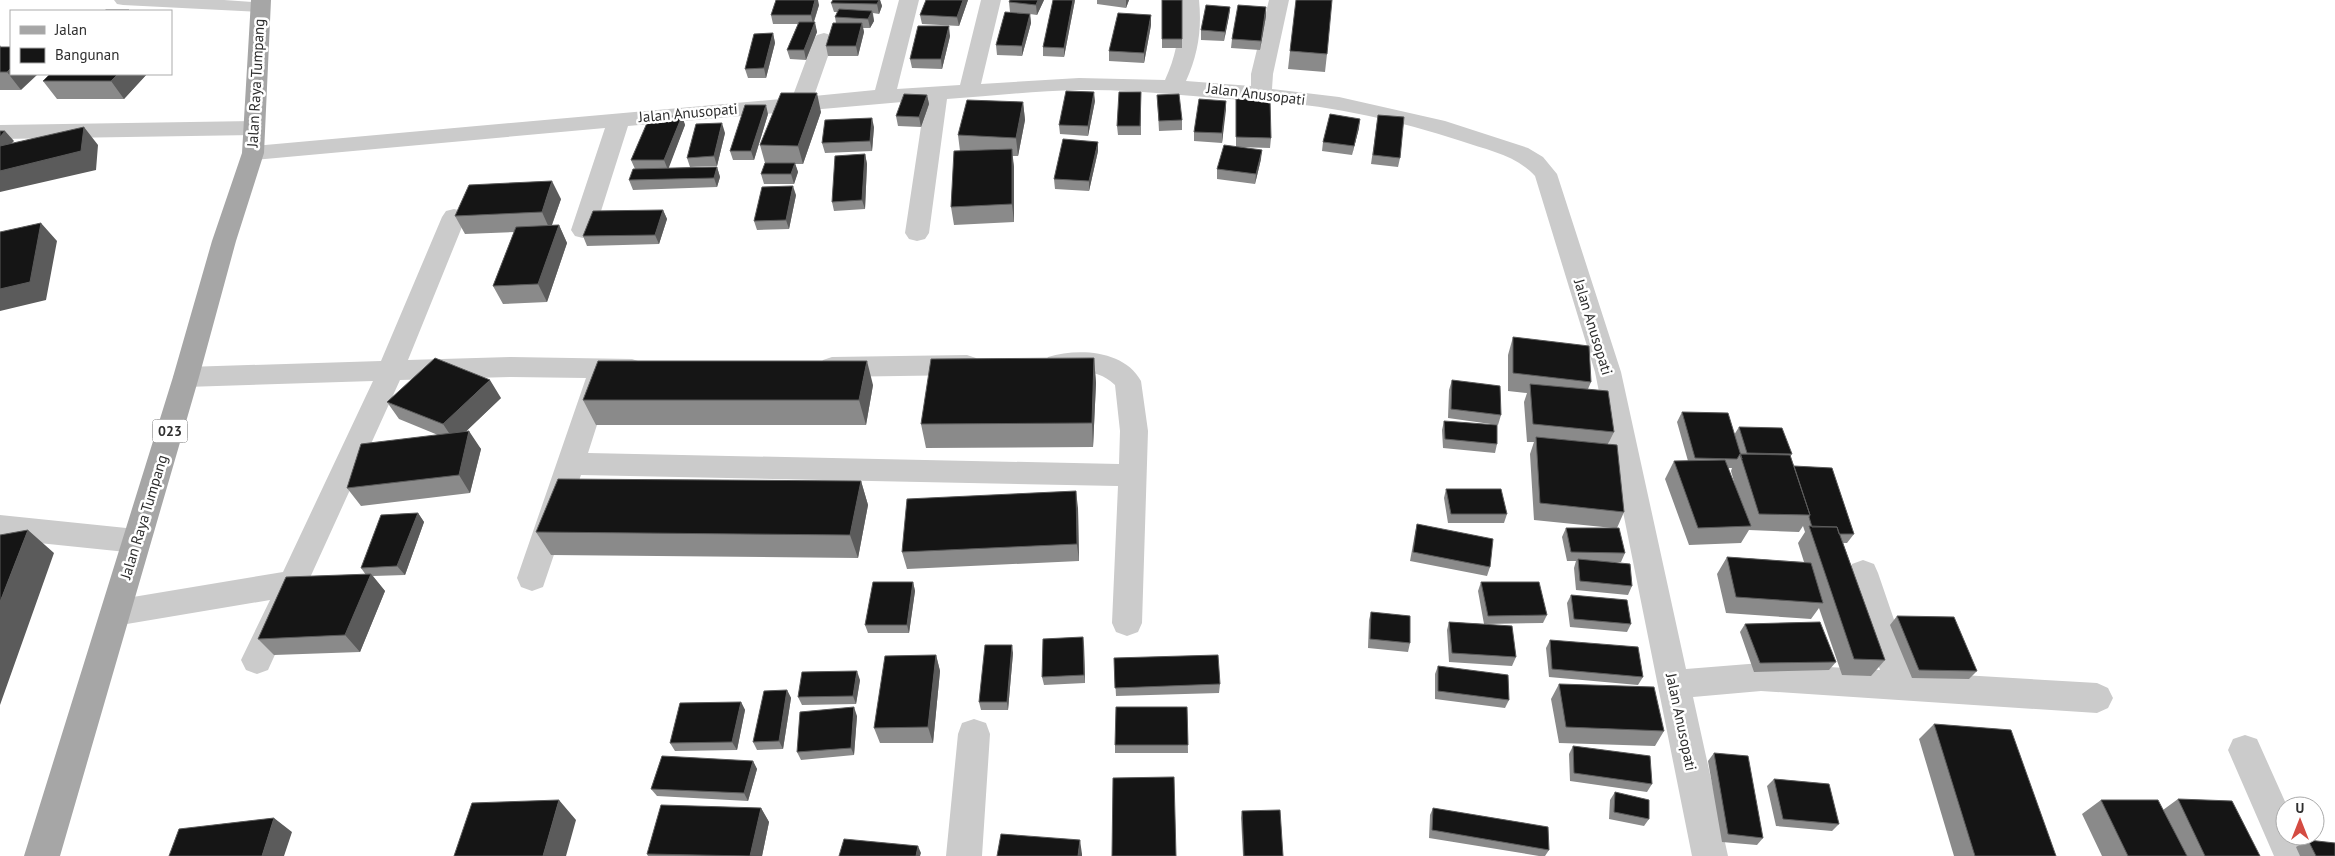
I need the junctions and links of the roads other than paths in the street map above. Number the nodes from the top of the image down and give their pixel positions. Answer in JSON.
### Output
{"nodes":[{"id":1,"x":123,"y":0,"type":"edge"},
{"id":2,"x":909,"y":0,"type":"edge"},
{"id":3,"x":991,"y":0,"type":"edge"},
{"id":4,"x":1190,"y":0,"type":"edge"},
{"id":5,"x":1279,"y":0,"type":"edge"},
{"id":6,"x":261,"y":4,"type":"edge"},
{"id":7,"x":824,"y":39,"type":"dead end"},
{"id":8,"x":1173,"y":86,"type":"junction"},
{"id":9,"x":969,"y":91,"type":"junction"},
{"id":10,"x":937,"y":93,"type":"junction"},
{"id":11,"x":1261,"y":95,"type":"junction"},
{"id":12,"x":884,"y":96,"type":"junction"},
{"id":13,"x":801,"y":102,"type":"junction"},
{"id":14,"x":620,"y":120,"type":"junction"},
{"id":15,"x":0,"y":132,"type":"edge"},
{"id":16,"x":254,"y":141,"type":"junction"},
{"id":17,"x":454,"y":217,"type":"edge"},
{"id":18,"x":583,"y":230,"type":"edge"},
{"id":19,"x":917,"y":234,"type":"dead end"},
{"id":20,"x":1028,"y":364,"type":"edge"},
{"id":21,"x":988,"y":365,"type":"edge"},
{"id":22,"x":810,"y":367,"type":"edge"},
{"id":23,"x":662,"y":369,"type":"edge"},
{"id":24,"x":602,"y":370,"type":"junction"},
{"id":25,"x":390,"y":371,"type":"junction"},
{"id":26,"x":186,"y":377,"type":"junction"},
{"id":27,"x":572,"y":464,"type":"junction"},
{"id":28,"x":1133,"y":475,"type":"junction"},
{"id":29,"x":0,"y":527,"type":"edge"},
{"id":30,"x":136,"y":541,"type":"junction"},
{"id":31,"x":1863,"y":572,"type":"dead end"},
{"id":32,"x":532,"y":578,"type":"dead end"},
{"id":33,"x":294,"y":583,"type":"junction"},
{"id":34,"x":115,"y":613,"type":"junction"},
{"id":35,"x":1127,"y":623,"type":"dead end"},
{"id":36,"x":257,"y":660,"type":"edge"},
{"id":37,"x":1673,"y":684,"type":"junction"},
{"id":38,"x":1900,"y":686,"type":"junction"},
{"id":39,"x":2098,"y":698,"type":"dead end"},
{"id":40,"x":974,"y":734,"type":"dead end"},
{"id":41,"x":2245,"y":750,"type":"dead end"},
{"id":42,"x":42,"y":856,"type":"edge"},
{"id":43,"x":964,"y":856,"type":"edge"},
{"id":44,"x":1710,"y":856,"type":"edge"},
{"id":45,"x":2292,"y":856,"type":"edge"}],
"edges":[{"from":1,"to":6,"type":"lane"},
{"from":2,"to":12,"type":"street"},
{"from":3,"to":9,"type":"street"},
{"from":4,"to":8,"type":"street"},
{"from":5,"to":11,"type":"street"},
{"from":6,"to":16,"type":"main road","name":"Jalan Raya Tumpang","number":"023"},
{"from":7,"to":13,"type":"street"},
{"from":8,"to":9,"type":"street","name":"Jalan Anusopati"},
{"from":8,"to":11,"type":"street","name":"Jalan Anusopati"},
{"from":9,"to":10,"type":"street","name":"Jalan Anusopati"},
{"from":10,"to":12,"type":"street","name":"Jalan Anusopati"},
{"from":10,"to":19,"type":"street"},
{"from":11,"to":37,"type":"street","name":"Jalan Anusopati"},
{"from":12,"to":13,"type":"street","name":"Jalan Anusopati"},
{"from":13,"to":14,"type":"street","name":"Jalan Anusopati"},
{"from":14,"to":16,"type":"street","name":"Jalan Anusopati"},
{"from":14,"to":18,"type":"street"},
{"from":15,"to":16,"type":"street","name":"Jalan Anusopati"},
{"from":16,"to":26,"type":"main road","name":"Jalan Raya Tumpang","number":"023"},
{"from":17,"to":25,"type":"street"},
{"from":20,"to":28,"type":"street"},
{"from":21,"to":22,"type":"street"},
{"from":23,"to":24,"type":"street"},
{"from":24,"to":25,"type":"street"},
{"from":24,"to":27,"type":"street"},
{"from":25,"to":26,"type":"street"},
{"from":25,"to":33,"type":"street"},
{"from":26,"to":30,"type":"main road","name":"Jalan Raya Tumpang","number":"023"},
{"from":27,"to":28,"type":"street"},
{"from":27,"to":32,"type":"street"},
{"from":28,"to":35,"type":"street"},
{"from":29,"to":30,"type":"street"},
{"from":30,"to":34,"type":"main road","name":"Jalan Raya Tumpang","number":"023"},
{"from":31,"to":38,"type":"street"},
{"from":33,"to":34,"type":"street"},
{"from":33,"to":36,"type":"street"},
{"from":34,"to":42,"type":"main road","name":"Jalan Raya Tumpang","number":"023"},
{"from":37,"to":38,"type":"street"},
{"from":37,"to":44,"type":"street","name":"Jalan Anusopati"},
{"from":38,"to":39,"type":"street"},
{"from":40,"to":43,"type":"street"},
{"from":41,"to":45,"type":"street"}]}
